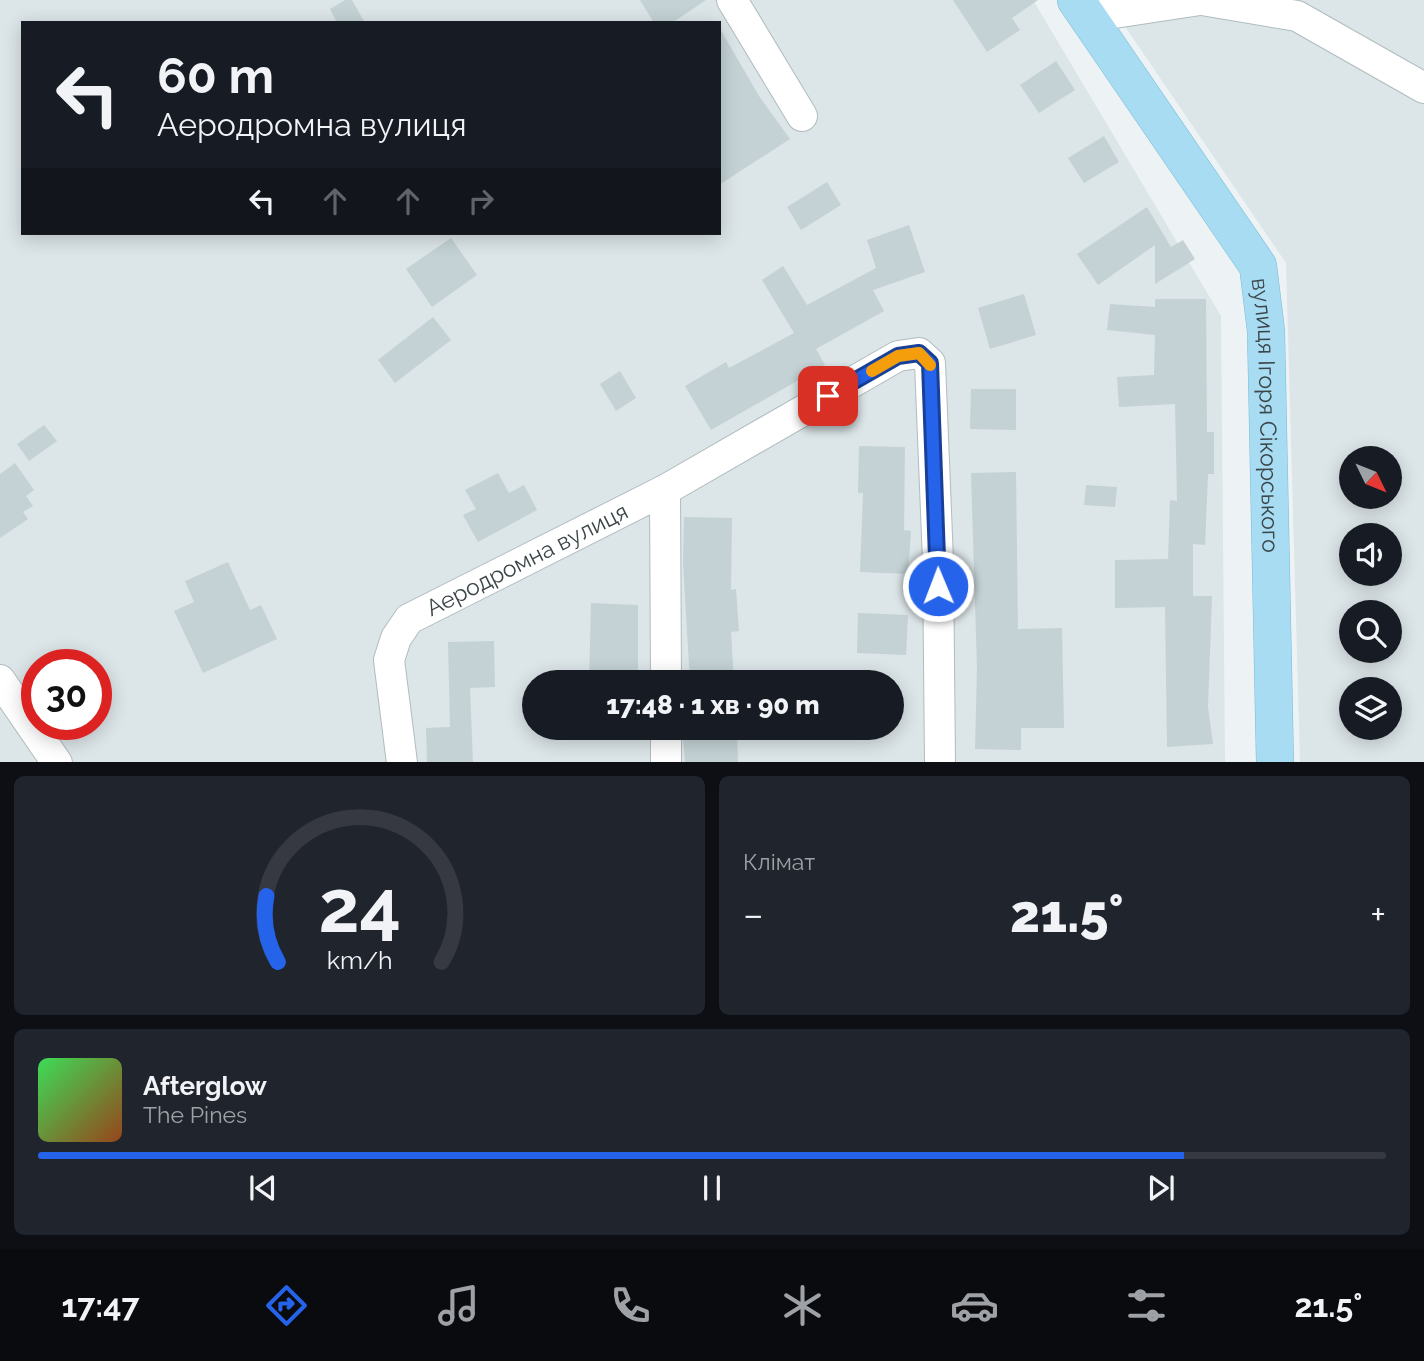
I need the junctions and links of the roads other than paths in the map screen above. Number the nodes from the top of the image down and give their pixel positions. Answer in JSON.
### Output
{"nodes":[{"id":1,"x":732,"y":0,"type":"edge"},
{"id":2,"x":1201,"y":0,"type":"edge"},
{"id":3,"x":1082,"y":8,"type":"edge"},
{"id":4,"x":1424,"y":88,"type":"edge"},
{"id":5,"x":802,"y":116,"type":"dead end"},
{"id":6,"x":665,"y":491,"type":"junction"},
{"id":7,"x":666,"y":670,"type":"edge"},
{"id":8,"x":0,"y":680,"type":"edge"},
{"id":9,"x":666,"y":740,"type":"edge"},
{"id":10,"x":57,"y":762,"type":"edge"},
{"id":11,"x":402,"y":762,"type":"edge"},
{"id":12,"x":666,"y":762,"type":"edge"},
{"id":13,"x":940,"y":762,"type":"edge"},
{"id":14,"x":1275,"y":762,"type":"edge"}],
"edges":[{"from":1,"to":5,"type":"street"},
{"from":2,"to":3,"type":"street"},
{"from":2,"to":4,"type":"street"},
{"from":3,"to":14,"type":"main road","name":"вулиця Ігоря Сікорського"},
{"from":6,"to":7,"type":"street","name":"Аеродромна вулиця"},
{"from":6,"to":11,"type":"street","name":"Аеродромна вулиця"},
{"from":6,"to":13,"type":"street","name":"Аеродромна вулиця"},
{"from":8,"to":10,"type":"street"},
{"from":9,"to":12,"type":"street"}]}
